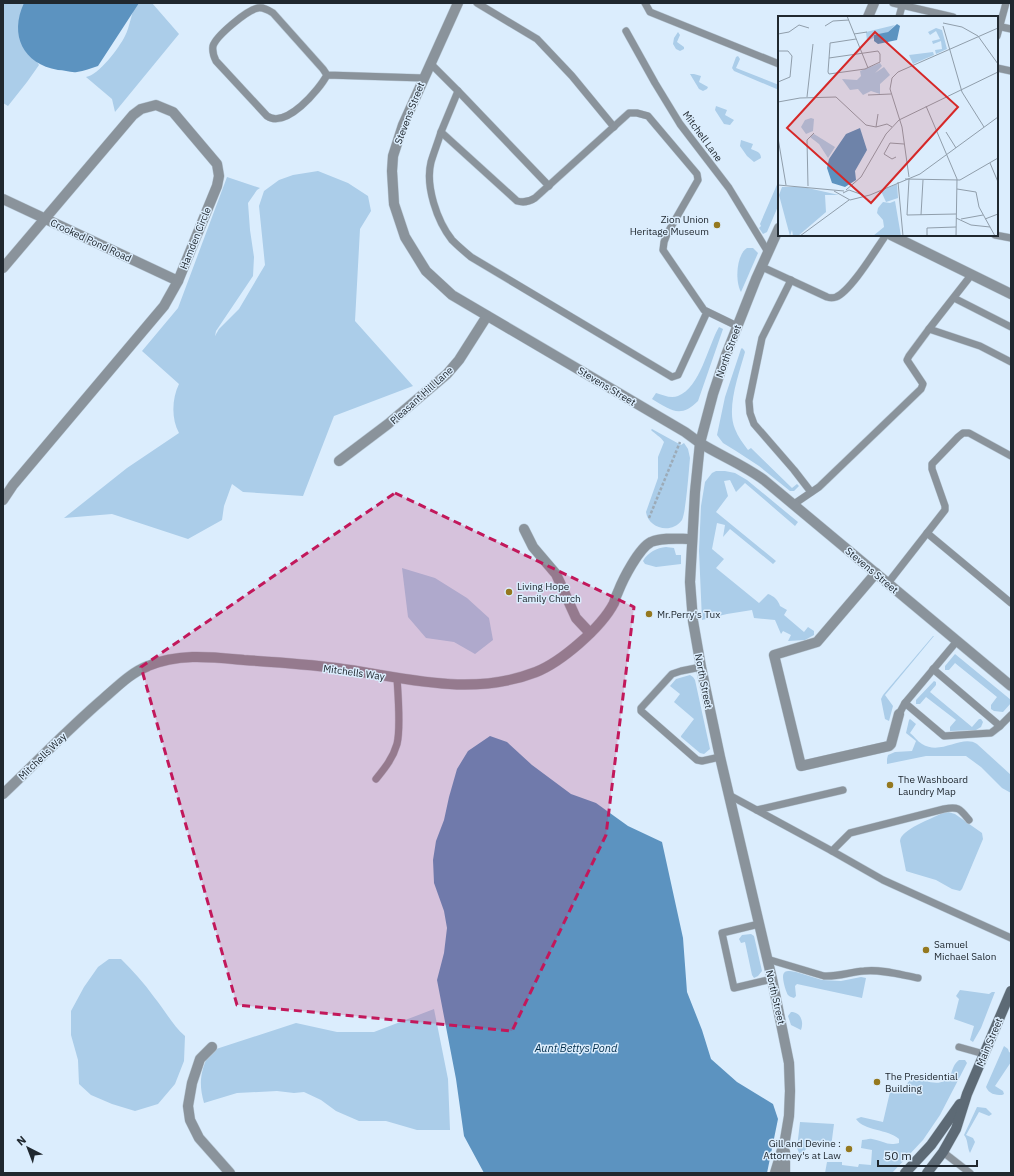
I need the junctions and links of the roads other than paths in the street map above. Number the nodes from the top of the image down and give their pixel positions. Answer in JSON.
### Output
{"nodes":[{"id":1,"x":458,"y":3,"type":"edge"},
{"id":2,"x":477,"y":3,"type":"edge"},
{"id":3,"x":645,"y":3,"type":"edge"},
{"id":4,"x":874,"y":3,"type":"edge"},
{"id":5,"x":893,"y":3,"type":"edge"},
{"id":6,"x":1006,"y":3,"type":"edge"},
{"id":7,"x":902,"y":6,"type":"junction"},
{"id":8,"x":868,"y":16,"type":"edge"},
{"id":9,"x":899,"y":16,"type":"edge"},
{"id":10,"x":948,"y":16,"type":"edge"},
{"id":11,"x":998,"y":27,"type":"edge"},
{"id":12,"x":1011,"y":29,"type":"edge"},
{"id":13,"x":626,"y":31,"type":"dead end"},
{"id":14,"x":430,"y":63,"type":"junction"},
{"id":15,"x":778,"y":64,"type":"edge"},
{"id":16,"x":998,"y":68,"type":"edge"},
{"id":17,"x":1011,"y":71,"type":"edge"},
{"id":18,"x":327,"y":75,"type":"junction"},
{"id":19,"x":423,"y":78,"type":"junction"},
{"id":20,"x":458,"y":91,"type":"junction"},
{"id":21,"x":614,"y":127,"type":"junction"},
{"id":22,"x":441,"y":132,"type":"junction"},
{"id":23,"x":549,"y":186,"type":"junction"},
{"id":24,"x":3,"y":199,"type":"edge"},
{"id":25,"x":46,"y":218,"type":"junction"},
{"id":26,"x":778,"y":230,"type":"edge"},
{"id":27,"x":885,"y":236,"type":"edge"},
{"id":28,"x":893,"y":236,"type":"edge"},
{"id":29,"x":998,"y":236,"type":"edge"},
{"id":30,"x":1011,"y":238,"type":"edge"},
{"id":31,"x":768,"y":252,"type":"junction"},
{"id":32,"x":762,"y":267,"type":"junction"},
{"id":33,"x":3,"y":268,"type":"edge"},
{"id":34,"x":972,"y":274,"type":"junction"},
{"id":35,"x":791,"y":280,"type":"junction"},
{"id":36,"x":178,"y":281,"type":"junction"},
{"id":37,"x":1011,"y":294,"type":"edge"},
{"id":38,"x":954,"y":298,"type":"junction"},
{"id":39,"x":707,"y":312,"type":"junction"},
{"id":40,"x":487,"y":316,"type":"junction"},
{"id":41,"x":737,"y":326,"type":"junction"},
{"id":42,"x":1011,"y":327,"type":"edge"},
{"id":43,"x":929,"y":329,"type":"junction"},
{"id":44,"x":1011,"y":362,"type":"edge"},
{"id":45,"x":700,"y":443,"type":"junction"},
{"id":46,"x":1011,"y":456,"type":"edge"},
{"id":47,"x":339,"y":461,"type":"dead end"},
{"id":48,"x":811,"y":492,"type":"junction"},
{"id":49,"x":3,"y":500,"type":"edge"},
{"id":50,"x":794,"y":504,"type":"junction"},
{"id":51,"x":524,"y":529,"type":"dead end"},
{"id":52,"x":927,"y":533,"type":"junction"},
{"id":53,"x":691,"y":539,"type":"junction"},
{"id":54,"x":876,"y":573,"type":"junction"},
{"id":55,"x":888,"y":583,"type":"junction"},
{"id":56,"x":1011,"y":603,"type":"edge"},
{"id":57,"x":590,"y":633,"type":"junction"},
{"id":58,"x":957,"y":641,"type":"junction"},
{"id":59,"x":700,"y":667,"type":"junction"},
{"id":60,"x":933,"y":669,"type":"junction"},
{"id":61,"x":397,"y":678,"type":"junction"},
{"id":62,"x":1011,"y":686,"type":"edge"},
{"id":63,"x":905,"y":703,"type":"junction"},
{"id":64,"x":899,"y":714,"type":"joint"},
{"id":65,"x":1011,"y":715,"type":"edge"},
{"id":66,"x":1000,"y":726,"type":"junction"},
{"id":67,"x":720,"y":757,"type":"junction"},
{"id":68,"x":376,"y":779,"type":"dead end"},
{"id":69,"x":843,"y":790,"type":"dead end"},
{"id":70,"x":3,"y":794,"type":"edge"},
{"id":71,"x":729,"y":795,"type":"junction"},
{"id":72,"x":757,"y":810,"type":"junction"},
{"id":73,"x":969,"y":820,"type":"dead end"},
{"id":74,"x":832,"y":851,"type":"junction"},
{"id":75,"x":759,"y":924,"type":"junction"},
{"id":76,"x":1011,"y":938,"type":"edge"},
{"id":77,"x":767,"y":959,"type":"junction"},
{"id":78,"x":918,"y":978,"type":"dead end"},
{"id":79,"x":772,"y":979,"type":"junction"},
{"id":80,"x":1011,"y":991,"type":"edge"},
{"id":81,"x":212,"y":1047,"type":"dead end"},
{"id":82,"x":959,"y":1047,"type":"dead end"},
{"id":83,"x":984,"y":1054,"type":"junction"},
{"id":84,"x":967,"y":1094,"type":"junction"},
{"id":85,"x":785,"y":1140,"type":"junction"},
{"id":86,"x":943,"y":1152,"type":"junction"},
{"id":87,"x":230,"y":1173,"type":"edge"},
{"id":88,"x":775,"y":1173,"type":"edge"},
{"id":89,"x":785,"y":1173,"type":"edge"},
{"id":90,"x":906,"y":1173,"type":"edge"},
{"id":91,"x":927,"y":1173,"type":"edge"},
{"id":92,"x":970,"y":1173,"type":"edge"}],
"edges":[{"from":1,"to":14,"type":"street","name":"Stevens Street"},
{"from":2,"to":21,"type":"lane"},
{"from":3,"to":15,"type":"lane"},
{"from":4,"to":8,"type":"street"},
{"from":5,"to":7,"type":"lane"},
{"from":6,"to":11,"type":"lane"},
{"from":7,"to":9,"type":"lane"},
{"from":7,"to":10,"type":"lane"},
{"from":11,"to":12,"type":"lane"},
{"from":13,"to":31,"type":"lane","name":"Mitchell Lane"},
{"from":14,"to":19,"type":"street","name":"Stevens Street"},
{"from":14,"to":20,"type":"lane"},
{"from":16,"to":17,"type":"lane"},
{"from":18,"to":18,"type":"lane"},
{"from":18,"to":19,"type":"lane"},
{"from":19,"to":40,"type":"street","name":"Stevens Street"},
{"from":20,"to":22,"type":"lane"},
{"from":20,"to":23,"type":"lane"},
{"from":21,"to":23,"type":"lane"},
{"from":21,"to":39,"type":"lane"},
{"from":22,"to":23,"type":"lane"},
{"from":22,"to":39,"type":"lane"},
{"from":24,"to":25,"type":"street","name":"Crooked Pond Road"},
{"from":25,"to":33,"type":"street","name":"Hamden Circle"},
{"from":25,"to":36,"type":"street","name":"Crooked Pond Road"},
{"from":25,"to":36,"type":"street","name":"Hamden Circle"},
{"from":26,"to":31,"type":"street","name":"North Street"},
{"from":27,"to":35,"type":"lane"},
{"from":28,"to":34,"type":"street"},
{"from":29,"to":30,"type":"lane"},
{"from":31,"to":32,"type":"street","name":"North Street"},
{"from":32,"to":35,"type":"lane"},
{"from":32,"to":41,"type":"street","name":"North Street"},
{"from":34,"to":37,"type":"street"},
{"from":34,"to":38,"type":"lane"},
{"from":35,"to":48,"type":"lane"},
{"from":36,"to":49,"type":"street","name":"Hamden Circle"},
{"from":38,"to":42,"type":"lane"},
{"from":38,"to":43,"type":"lane"},
{"from":39,"to":41,"type":"lane"},
{"from":40,"to":45,"type":"street","name":"Stevens Street"},
{"from":40,"to":47,"type":"street","name":"Pleasant Hill Lane"},
{"from":41,"to":45,"type":"street","name":"North Street"},
{"from":43,"to":44,"type":"lane"},
{"from":43,"to":48,"type":"lane"},
{"from":45,"to":50,"type":"street","name":"Stevens Street"},
{"from":45,"to":53,"type":"street","name":"North Street"},
{"from":46,"to":52,"type":"lane"},
{"from":48,"to":50,"type":"lane"},
{"from":50,"to":54,"type":"street","name":"Stevens Street"},
{"from":51,"to":57,"type":"street"},
{"from":52,"to":55,"type":"lane"},
{"from":52,"to":56,"type":"lane"},
{"from":53,"to":57,"type":"street","name":"Mitchells Way"},
{"from":53,"to":59,"type":"street","name":"North Street"},
{"from":54,"to":55,"type":"street","name":"Stevens Street"},
{"from":54,"to":64,"type":"street"},
{"from":55,"to":58,"type":"street","name":"Stevens Street"},
{"from":57,"to":61,"type":"street","name":"Mitchells Way"},
{"from":58,"to":60,"type":"lane"},
{"from":58,"to":62,"type":"street","name":"Stevens Street"},
{"from":59,"to":67,"type":"street","name":"North Street"},
{"from":59,"to":67,"type":"lane"},
{"from":60,"to":63,"type":"lane"},
{"from":60,"to":66,"type":"lane"},
{"from":61,"to":68,"type":"lane"},
{"from":61,"to":70,"type":"street","name":"Mitchells Way"},
{"from":63,"to":64,"type":"lane"},
{"from":63,"to":66,"type":"lane"},
{"from":65,"to":66,"type":"lane"},
{"from":67,"to":71,"type":"street","name":"North Street"},
{"from":69,"to":72,"type":"lane"},
{"from":71,"to":72,"type":"lane"},
{"from":71,"to":75,"type":"street","name":"North Street"},
{"from":72,"to":74,"type":"lane"},
{"from":73,"to":74,"type":"lane"},
{"from":74,"to":76,"type":"lane"},
{"from":75,"to":77,"type":"street","name":"North Street"},
{"from":75,"to":79,"type":"lane"},
{"from":77,"to":78,"type":"lane"},
{"from":77,"to":79,"type":"street","name":"North Street"},
{"from":79,"to":85,"type":"street","name":"North Street"},
{"from":80,"to":83,"type":"main road","name":"Main Street"},
{"from":81,"to":87,"type":"street"},
{"from":82,"to":83,"type":"lane"},
{"from":83,"to":84,"type":"main road","name":"Main Street"},
{"from":84,"to":86,"type":"main road","name":"Main Street"},
{"from":84,"to":90,"type":"main road","name":"Main Street"},
{"from":85,"to":88,"type":"street","name":"North Street"},
{"from":85,"to":89,"type":"street","name":"North Street"},
{"from":86,"to":91,"type":"main road","name":"Main Street"},
{"from":86,"to":92,"type":"lane"}]}
